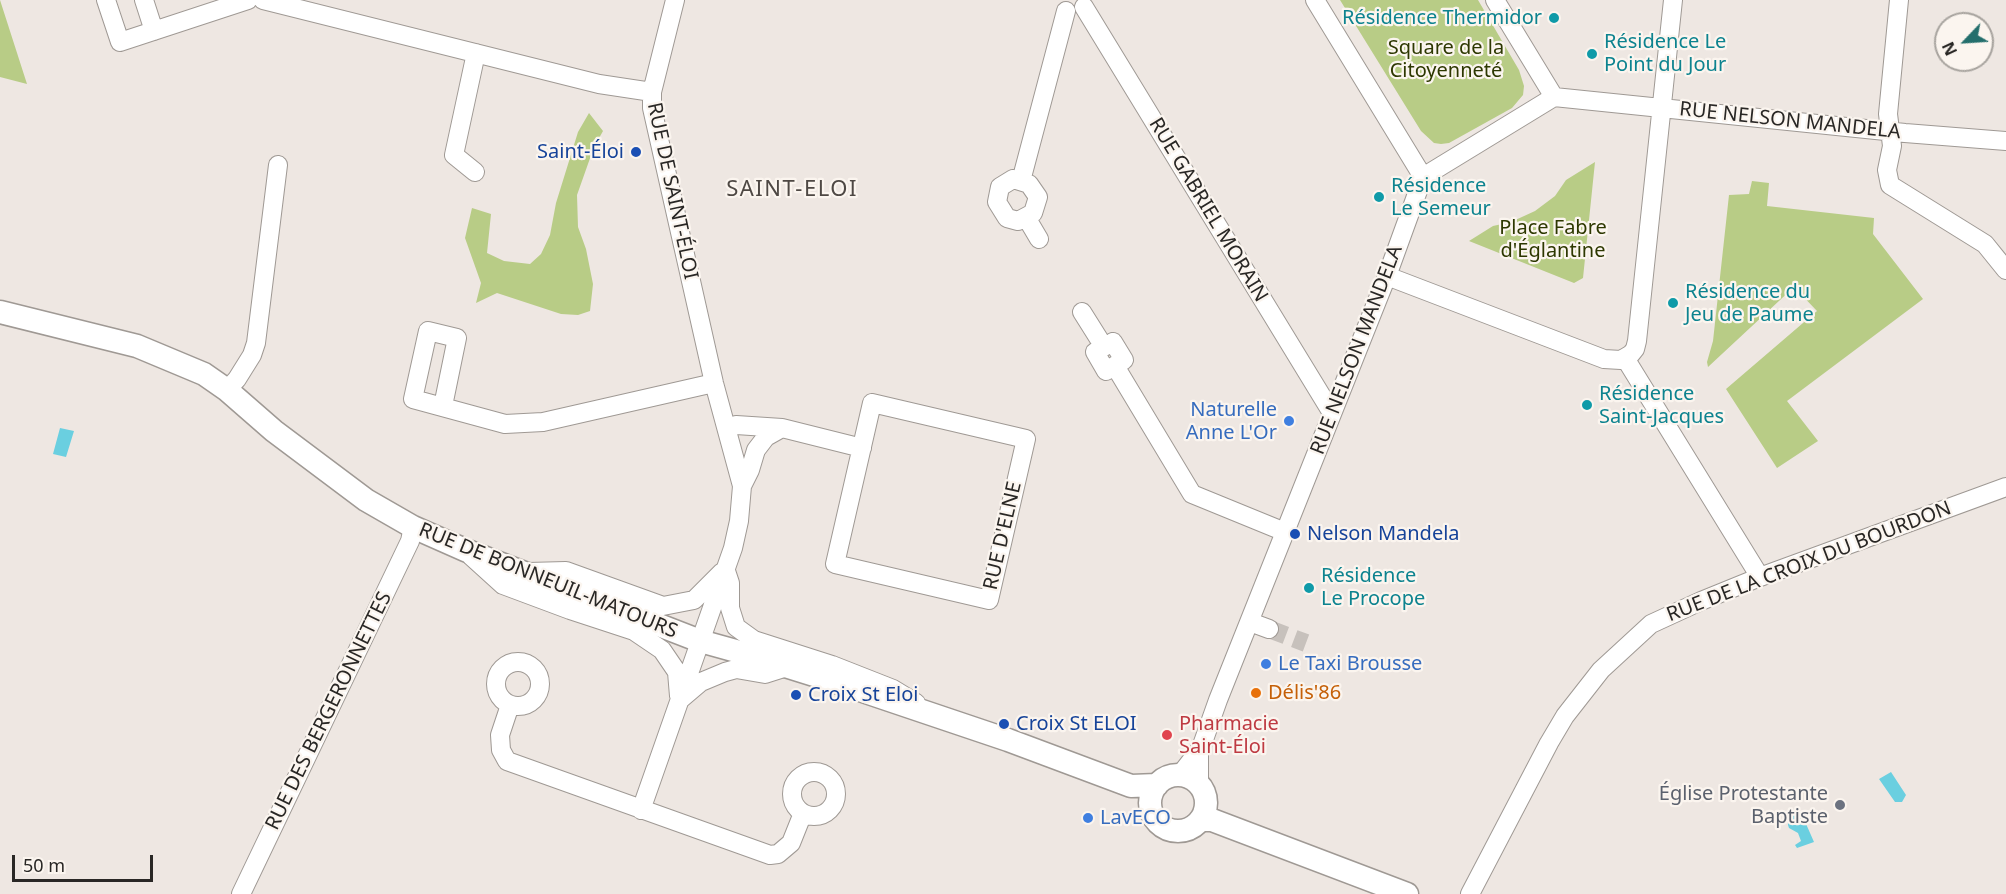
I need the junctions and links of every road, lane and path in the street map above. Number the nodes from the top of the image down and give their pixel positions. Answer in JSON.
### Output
{"nodes":[{"id":1,"x":106,"y":0,"type":"edge"},
{"id":2,"x":144,"y":0,"type":"edge"},
{"id":3,"x":248,"y":0,"type":"edge"},
{"id":4,"x":263,"y":0,"type":"edge"},
{"id":5,"x":675,"y":0,"type":"edge"},
{"id":6,"x":1315,"y":0,"type":"edge"},
{"id":7,"x":1495,"y":0,"type":"edge"},
{"id":8,"x":1674,"y":0,"type":"edge"},
{"id":9,"x":1899,"y":0,"type":"edge"},
{"id":10,"x":1073,"y":5,"type":"edge"},
{"id":11,"x":154,"y":31,"type":"junction"},
{"id":12,"x":476,"y":53,"type":"junction"},
{"id":13,"x":652,"y":92,"type":"junction"},
{"id":14,"x":1554,"y":97,"type":"junction"},
{"id":15,"x":1662,"y":108,"type":"junction"},
{"id":16,"x":1890,"y":131,"type":"junction"},
{"id":17,"x":2006,"y":141,"type":"edge"},
{"id":18,"x":278,"y":165,"type":"dead end"},
{"id":19,"x":475,"y":172,"type":"dead end"},
{"id":20,"x":1423,"y":177,"type":"junction"},
{"id":21,"x":1021,"y":181,"type":"junction"},
{"id":22,"x":1026,"y":217,"type":"junction"},
{"id":23,"x":1039,"y":239,"type":"dead end"},
{"id":24,"x":2006,"y":270,"type":"edge"},
{"id":25,"x":1387,"y":276,"type":"junction"},
{"id":26,"x":0,"y":312,"type":"edge"},
{"id":27,"x":1082,"y":312,"type":"dead end"},
{"id":28,"x":1625,"y":358,"type":"junction"},
{"id":29,"x":714,"y":383,"type":"junction"},
{"id":30,"x":227,"y":390,"type":"junction"},
{"id":31,"x":443,"y":406,"type":"dead end"},
{"id":32,"x":1332,"y":413,"type":"junction"},
{"id":33,"x":782,"y":428,"type":"junction"},
{"id":34,"x":727,"y":429,"type":"junction"},
{"id":35,"x":861,"y":448,"type":"junction"},
{"id":36,"x":742,"y":486,"type":"junction"},
{"id":37,"x":2006,"y":487,"type":"edge"},
{"id":38,"x":413,"y":526,"type":"junction"},
{"id":39,"x":1285,"y":532,"type":"junction"},
{"id":40,"x":465,"y":550,"type":"junction"},
{"id":41,"x":726,"y":569,"type":"junction"},
{"id":42,"x":521,"y":572,"type":"junction"},
{"id":43,"x":1760,"y":577,"type":"junction"},
{"id":44,"x":1250,"y":622,"type":"junction"},
{"id":45,"x":1269,"y":629,"type":"tunnel mouth"},
{"id":46,"x":700,"y":641,"type":"junction"},
{"id":47,"x":787,"y":667,"type":"junction"},
{"id":48,"x":680,"y":700,"type":"junction"},
{"id":49,"x":510,"y":705,"type":"dead end"},
{"id":50,"x":934,"y":716,"type":"junction"},
{"id":51,"x":1157,"y":785,"type":"junction"},
{"id":52,"x":1131,"y":786,"type":"junction"},
{"id":53,"x":1199,"y":801,"type":"junction"},
{"id":54,"x":641,"y":810,"type":"junction"},
{"id":55,"x":1152,"y":810,"type":"junction"},
{"id":56,"x":803,"y":813,"type":"dead end"},
{"id":57,"x":242,"y":894,"type":"edge"},
{"id":58,"x":1407,"y":894,"type":"edge"},
{"id":59,"x":1470,"y":894,"type":"edge"}],
"edges":[{"from":1,"to":11,"type":"street"},
{"from":2,"to":11,"type":"street"},
{"from":3,"to":11,"type":"street"},
{"from":4,"to":12,"type":"street"},
{"from":5,"to":13,"type":"street","name":"RUE DE SAINT-ÉLOI"},
{"from":6,"to":20,"type":"street"},
{"from":7,"to":14,"type":"street"},
{"from":8,"to":15,"type":"street"},
{"from":9,"to":16,"type":"street"},
{"from":10,"to":21,"type":"street"},
{"from":10,"to":32,"type":"street","name":"RUE GABRIEL MORAIN"},
{"from":12,"to":13,"type":"street"},
{"from":12,"to":19,"type":"street"},
{"from":13,"to":29,"type":"street","name":"RUE DE SAINT-ÉLOI"},
{"from":14,"to":15,"type":"street","name":"RUE NELSON MANDELA"},
{"from":14,"to":20,"type":"street"},
{"from":15,"to":16,"type":"street","name":"RUE NELSON MANDELA"},
{"from":15,"to":28,"type":"street"},
{"from":16,"to":17,"type":"street","name":"RUE NELSON MANDELA"},
{"from":16,"to":24,"type":"street"},
{"from":18,"to":30,"type":"street"},
{"from":20,"to":25,"type":"street","name":"RUE NELSON MANDELA"},
{"from":21,"to":22,"type":"street"},
{"from":21,"to":22,"type":"street"},
{"from":22,"to":23,"type":"street"},
{"from":25,"to":28,"type":"street"},
{"from":25,"to":32,"type":"street","name":"RUE NELSON MANDELA"},
{"from":26,"to":30,"type":"main road","name":"RUE DE BONNEUIL-MATOURS"},
{"from":27,"to":39,"type":"street"},
{"from":28,"to":43,"type":"street"},
{"from":29,"to":31,"type":"street"},
{"from":29,"to":34,"type":"street","name":"RUE DE SAINT-ÉLOI"},
{"from":30,"to":38,"type":"main road","name":"RUE DE BONNEUIL-MATOURS"},
{"from":32,"to":39,"type":"street","name":"RUE NELSON MANDELA"},
{"from":33,"to":34,"type":"street"},
{"from":33,"to":35,"type":"street"},
{"from":33,"to":36,"type":"street"},
{"from":34,"to":36,"type":"street","name":"RUE DE SAINT-ÉLOI"},
{"from":35,"to":35,"type":"street","name":"RUE D'ELNE"},
{"from":36,"to":41,"type":"street","name":"RUE DE SAINT-ÉLOI"},
{"from":37,"to":43,"type":"street","name":"RUE DE LA CROIX DU BOURDON"},
{"from":38,"to":40,"type":"main road","name":"RUE DE BONNEUIL-MATOURS"},
{"from":38,"to":57,"type":"street","name":"RUE DES BERGERONNETTES"},
{"from":39,"to":44,"type":"street","name":"RUE NELSON MANDELA"},
{"from":40,"to":42,"type":"main road","name":"RUE DE BONNEUIL-MATOURS"},
{"from":40,"to":48,"type":"street"},
{"from":41,"to":42,"type":"street"},
{"from":41,"to":46,"type":"street","name":"RUE DE SAINT-ÉLOI"},
{"from":41,"to":50,"type":"street"},
{"from":42,"to":46,"type":"main road","name":"RUE DE BONNEUIL-MATOURS"},
{"from":43,"to":59,"type":"street","name":"RUE DE LA CROIX DU BOURDON"},
{"from":44,"to":45,"type":"street"},
{"from":44,"to":53,"type":"street","name":"RUE NELSON MANDELA"},
{"from":46,"to":47,"type":"main road","name":"RUE DE BONNEUIL-MATOURS"},
{"from":46,"to":48,"type":"street","name":"RUE DE SAINT-ÉLOI"},
{"from":47,"to":48,"type":"street"},
{"from":47,"to":50,"type":"main road","name":"RUE DE BONNEUIL-MATOURS"},
{"from":48,"to":54,"type":"street","name":"RUE DE SAINT-ÉLOI"},
{"from":49,"to":54,"type":"street"},
{"from":50,"to":52,"type":"main road","name":"RUE DE BONNEUIL-MATOURS"},
{"from":51,"to":52,"type":"main road","name":"RUE DE BONNEUIL-MATOURS"},
{"from":51,"to":53,"type":"main road"},
{"from":51,"to":55,"type":"main road"},
{"from":52,"to":55,"type":"main road","name":"RUE DE BONNEUIL-MATOURS"},
{"from":53,"to":55,"type":"main road"},
{"from":53,"to":58,"type":"main road"},
{"from":54,"to":56,"type":"street"}]}
